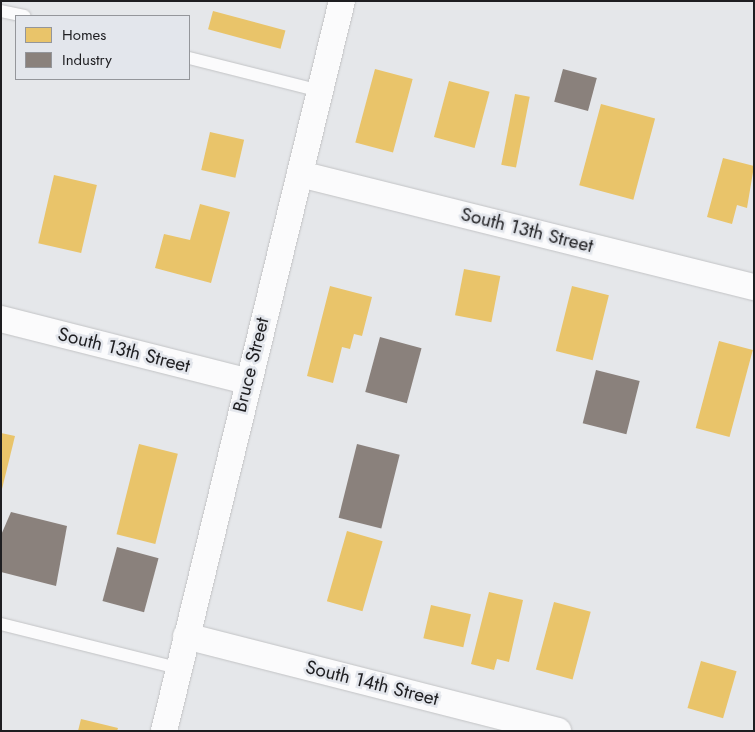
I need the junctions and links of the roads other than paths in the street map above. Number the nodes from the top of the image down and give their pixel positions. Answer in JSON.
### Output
{"nodes":[{"id":1,"x":342,"y":1,"type":"edge"},
{"id":2,"x":1,"y":11,"type":"edge"},
{"id":3,"x":19,"y":15,"type":"edge"},
{"id":4,"x":190,"y":58,"type":"edge"},
{"id":5,"x":320,"y":91,"type":"junction"},
{"id":6,"x":300,"y":174,"type":"junction"},
{"id":7,"x":754,"y":287,"type":"edge"},
{"id":8,"x":1,"y":319,"type":"edge"},
{"id":9,"x":246,"y":381,"type":"junction"},
{"id":10,"x":1,"y":624,"type":"edge"},
{"id":11,"x":186,"y":636,"type":"junction"},
{"id":12,"x":178,"y":668,"type":"junction"},
{"id":13,"x":164,"y":731,"type":"edge"},
{"id":14,"x":558,"y":731,"type":"edge"}],
"edges":[{"from":1,"to":5,"type":"street","name":"Bruce Street"},
{"from":2,"to":3,"type":"lane"},
{"from":4,"to":5,"type":"lane"},
{"from":5,"to":6,"type":"street","name":"Bruce Street"},
{"from":6,"to":7,"type":"street","name":"South 13th Street"},
{"from":6,"to":9,"type":"street","name":"Bruce Street"},
{"from":8,"to":9,"type":"street","name":"South 13th Street"},
{"from":9,"to":11,"type":"street","name":"Bruce Street"},
{"from":10,"to":12,"type":"lane"},
{"from":11,"to":12,"type":"street","name":"Bruce Street"},
{"from":11,"to":14,"type":"street","name":"South 14th Street"},
{"from":12,"to":13,"type":"street","name":"Bruce Street"}]}
